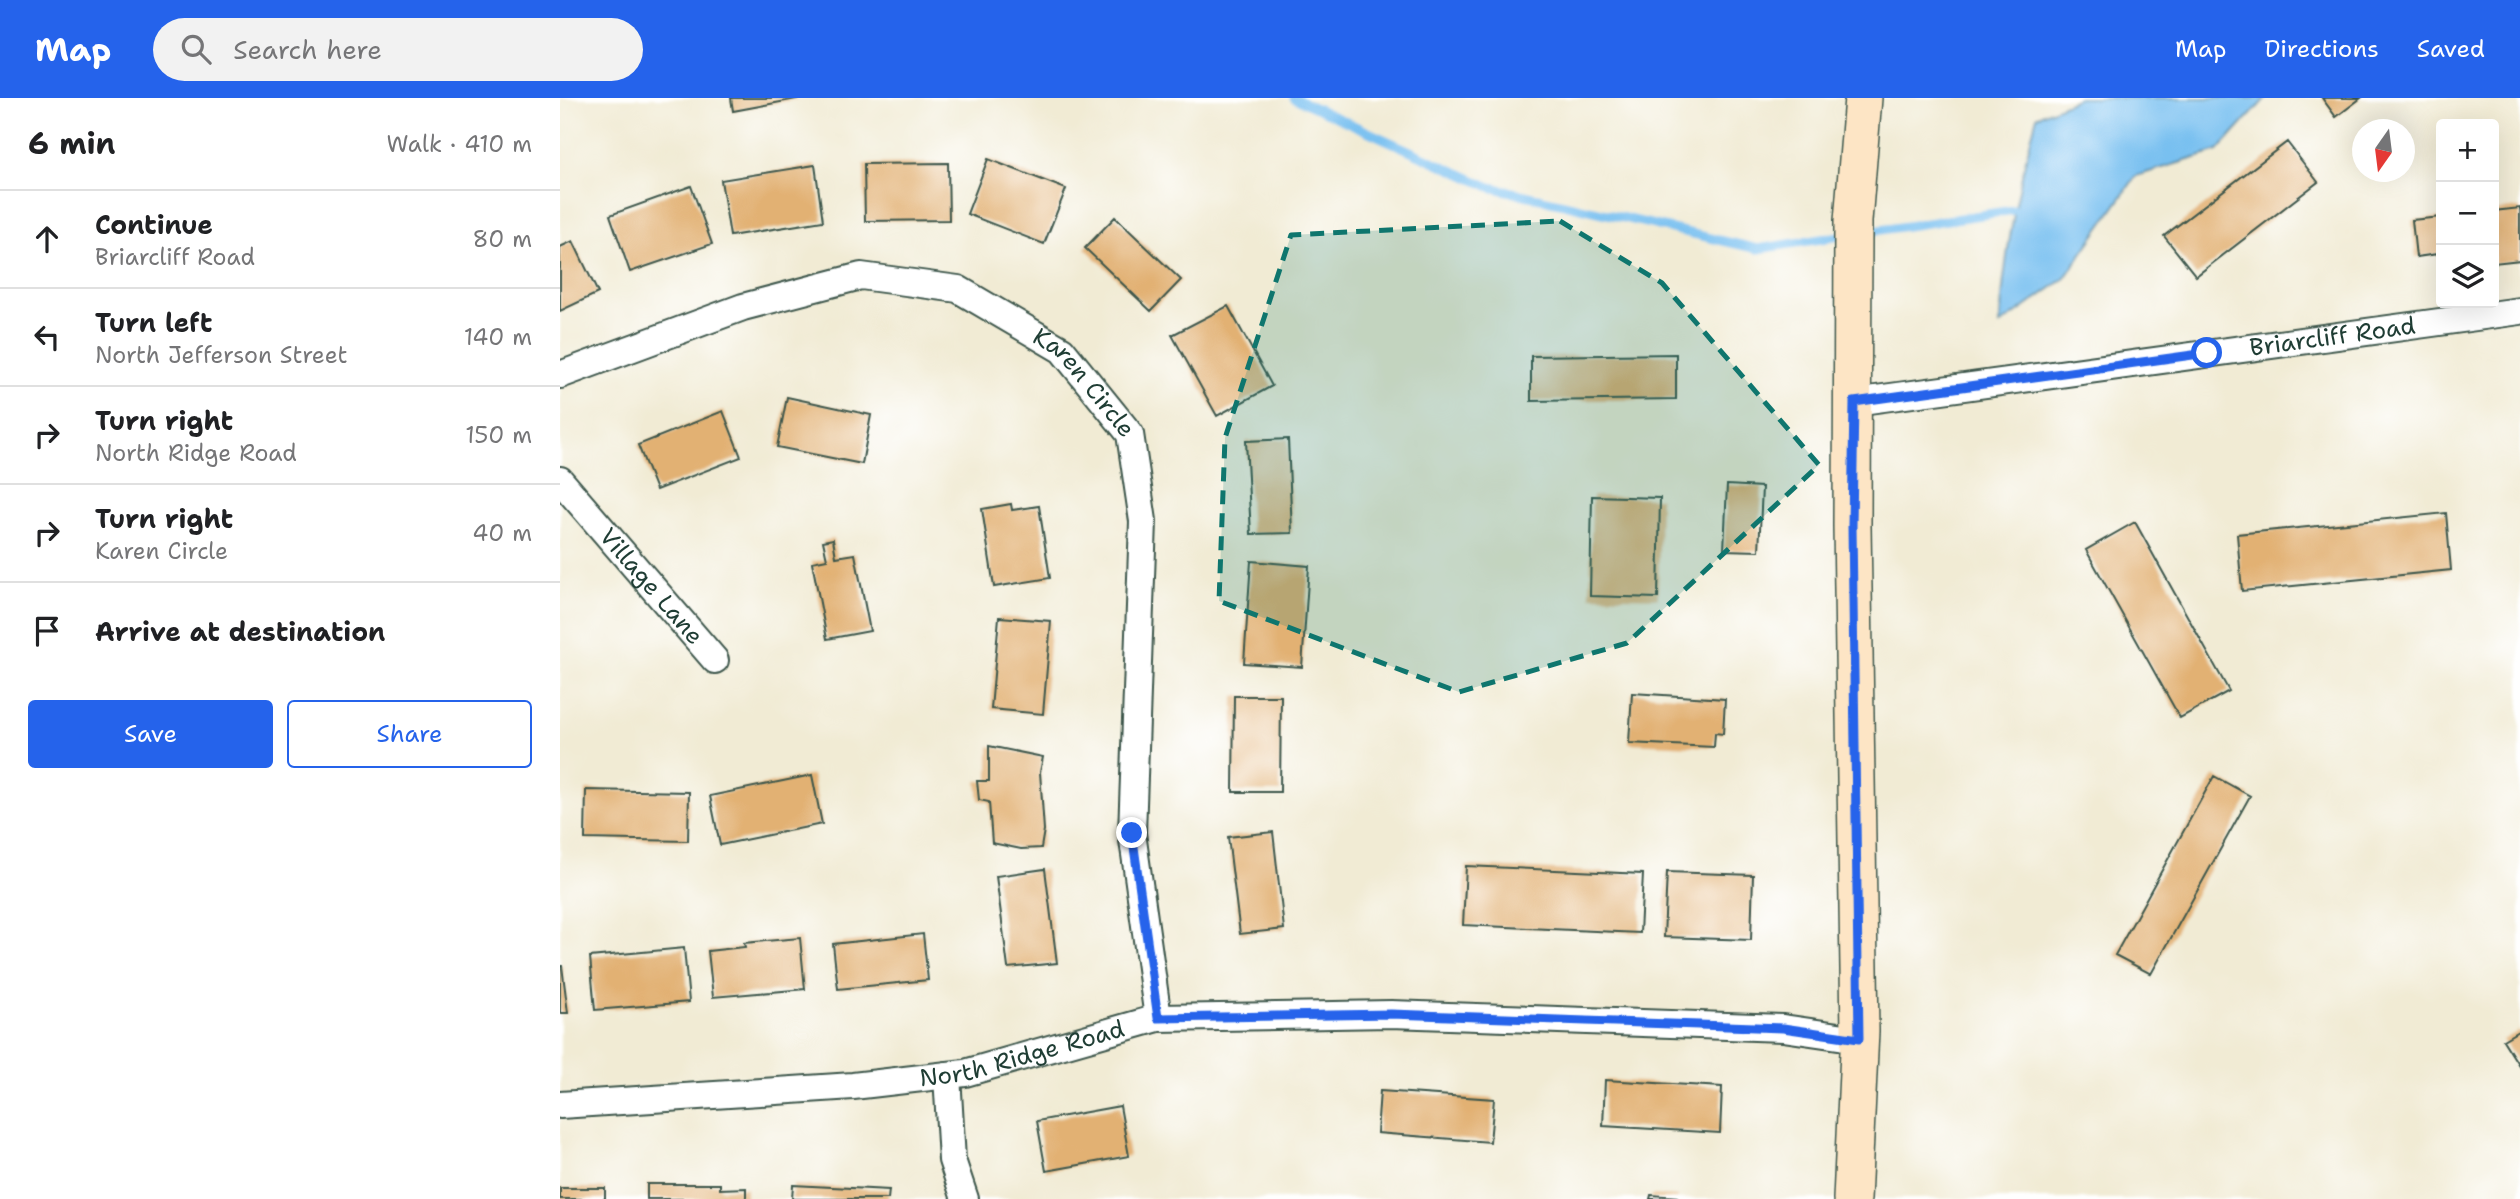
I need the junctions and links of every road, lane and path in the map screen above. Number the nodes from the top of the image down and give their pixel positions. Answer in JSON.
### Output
{"nodes":[{"id":1,"x":1863,"y":98,"type":"edge"},
{"id":2,"x":2520,"y":311,"type":"edge"},
{"id":3,"x":560,"y":375,"type":"edge"},
{"id":4,"x":1854,"y":402,"type":"junction"},
{"id":5,"x":560,"y":480,"type":"edge"},
{"id":6,"x":715,"y":660,"type":"dead end"},
{"id":7,"x":1158,"y":1018,"type":"junction"},
{"id":8,"x":1859,"y":1039,"type":"junction"},
{"id":9,"x":947,"y":1075,"type":"junction"},
{"id":10,"x":560,"y":1105,"type":"edge"},
{"id":11,"x":965,"y":1199,"type":"edge"},
{"id":12,"x":1853,"y":1199,"type":"edge"}],
"edges":[{"from":1,"to":4,"type":"main road"},
{"from":2,"to":4,"type":"street","name":"Briarcliff Road"},
{"from":3,"to":7,"type":"street","name":"Karen Circle"},
{"from":4,"to":8,"type":"main road"},
{"from":5,"to":6,"type":"street","name":"Village Lane"},
{"from":7,"to":8,"type":"street","name":"North Ridge Road"},
{"from":7,"to":9,"type":"street","name":"North Ridge Road"},
{"from":8,"to":12,"type":"main road"},
{"from":9,"to":10,"type":"street","name":"North Ridge Road"},
{"from":9,"to":11,"type":"street"}]}
